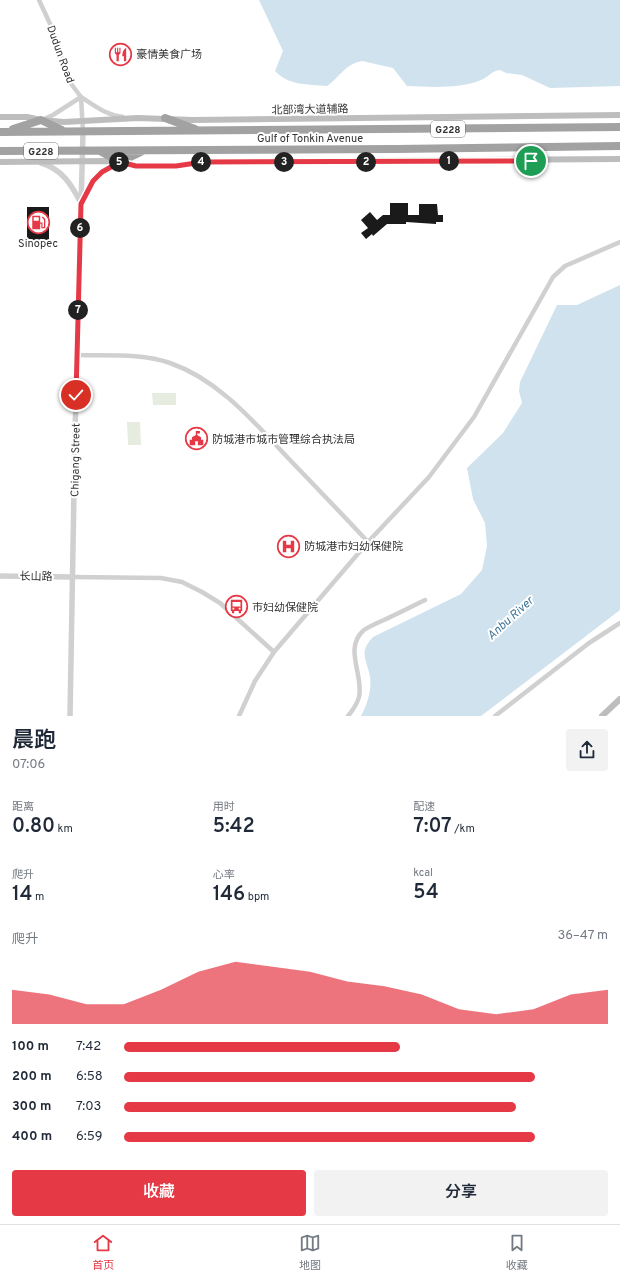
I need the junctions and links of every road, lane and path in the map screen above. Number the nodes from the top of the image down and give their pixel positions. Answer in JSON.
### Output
{"nodes":[{"id":1,"x":39,"y":0,"type":"edge"},
{"id":2,"x":81,"y":97,"type":"junction"},
{"id":3,"x":620,"y":115,"type":"edge"},
{"id":4,"x":0,"y":117,"type":"edge"},
{"id":5,"x":138,"y":118,"type":"junction"},
{"id":6,"x":164,"y":118,"type":"junction"},
{"id":7,"x":41,"y":120,"type":"junction"},
{"id":8,"x":82,"y":122,"type":"junction"},
{"id":9,"x":620,"y":127,"type":"edge"},
{"id":10,"x":202,"y":131,"type":"junction"},
{"id":11,"x":2,"y":132,"type":"edge"},
{"id":12,"x":64,"y":132,"type":"junction"},
{"id":13,"x":82,"y":132,"type":"junction"},
{"id":14,"x":620,"y":146,"type":"edge"},
{"id":15,"x":82,"y":150,"type":"junction"},
{"id":16,"x":99,"y":150,"type":"junction"},
{"id":17,"x":146,"y":150,"type":"junction"},
{"id":18,"x":0,"y":151,"type":"edge"},
{"id":19,"x":620,"y":159,"type":"edge"},
{"id":20,"x":0,"y":162,"type":"edge"},
{"id":21,"x":38,"y":162,"type":"junction"},
{"id":22,"x":82,"y":162,"type":"junction"},
{"id":23,"x":120,"y":162,"type":"junction"},
{"id":24,"x":81,"y":204,"type":"junction"},
{"id":25,"x":620,"y":242,"type":"edge"},
{"id":26,"x":77,"y":355,"type":"junction"},
{"id":27,"x":368,"y":542,"type":"junction"},
{"id":28,"x":0,"y":576,"type":"edge"},
{"id":29,"x":72,"y":577,"type":"junction"},
{"id":30,"x":425,"y":600,"type":"dead end"},
{"id":31,"x":620,"y":623,"type":"edge"},
{"id":32,"x":274,"y":652,"type":"junction"},
{"id":33,"x":620,"y":698,"type":"edge"},
{"id":34,"x":70,"y":716,"type":"edge"},
{"id":35,"x":239,"y":716,"type":"edge"},
{"id":36,"x":348,"y":716,"type":"edge"},
{"id":37,"x":495,"y":716,"type":"edge"},
{"id":38,"x":602,"y":716,"type":"edge"}],
"edges":[{"from":1,"to":2,"type":"street","name":"Dudun Road"},
{"from":2,"to":5,"type":"street","name":"Dudun Road"},
{"from":2,"to":7,"type":"street"},
{"from":2,"to":8,"type":"street"},
{"from":3,"to":6,"type":"main road","name":"北部湾大道辅路"},
{"from":4,"to":7,"type":"main road","name":"北部湾大道辅路"},
{"from":5,"to":6,"type":"main road","name":"北部湾大道辅路"},
{"from":5,"to":8,"type":"main road","name":"北部湾大道辅路"},
{"from":6,"to":10,"type":"highway"},
{"from":7,"to":8,"type":"main road","name":"北部湾大道辅路"},
{"from":7,"to":11,"type":"highway"},
{"from":7,"to":12,"type":"highway"},
{"from":8,"to":13,"type":"street"},
{"from":9,"to":10,"type":"highway","name":"Gulf of Tonkin Avenue","number":"G228"},
{"from":10,"to":13,"type":"highway","name":"Gulf of Tonkin Avenue","number":"G228"},
{"from":11,"to":12,"type":"highway","name":"Gulf of Tonkin Avenue","number":"G228"},
{"from":12,"to":13,"type":"highway","name":"Gulf of Tonkin Avenue","number":"G228"},
{"from":13,"to":15,"type":"street","name":"Chigang Street"},
{"from":14,"to":17,"type":"highway","name":"Gulf of Tonkin Avenue","number":"G228"},
{"from":15,"to":16,"type":"highway","name":"Gulf of Tonkin Avenue","number":"G228"},
{"from":15,"to":18,"type":"highway","name":"Gulf of Tonkin Avenue","number":"G228"},
{"from":15,"to":22,"type":"street","name":"Chigang Street"},
{"from":16,"to":17,"type":"highway","name":"Gulf of Tonkin Avenue","number":"G228"},
{"from":16,"to":23,"type":"highway"},
{"from":17,"to":23,"type":"highway"},
{"from":19,"to":23,"type":"main road"},
{"from":20,"to":21,"type":"main road"},
{"from":21,"to":22,"type":"main road"},
{"from":21,"to":24,"type":"street"},
{"from":22,"to":23,"type":"main road"},
{"from":22,"to":24,"type":"street","name":"Chigang Street"},
{"from":23,"to":24,"type":"street"},
{"from":24,"to":26,"type":"street","name":"Chigang Street"},
{"from":25,"to":27,"type":"street"},
{"from":26,"to":27,"type":"street"},
{"from":26,"to":29,"type":"street","name":"Chigang Street"},
{"from":27,"to":32,"type":"street"},
{"from":28,"to":29,"type":"street","name":"长山路"},
{"from":29,"to":32,"type":"street"},
{"from":29,"to":34,"type":"street","name":"Chigang Street"},
{"from":30,"to":36,"type":"street"},
{"from":31,"to":37,"type":"street"},
{"from":32,"to":35,"type":"street"},
{"from":33,"to":38,"type":"main road"}]}
